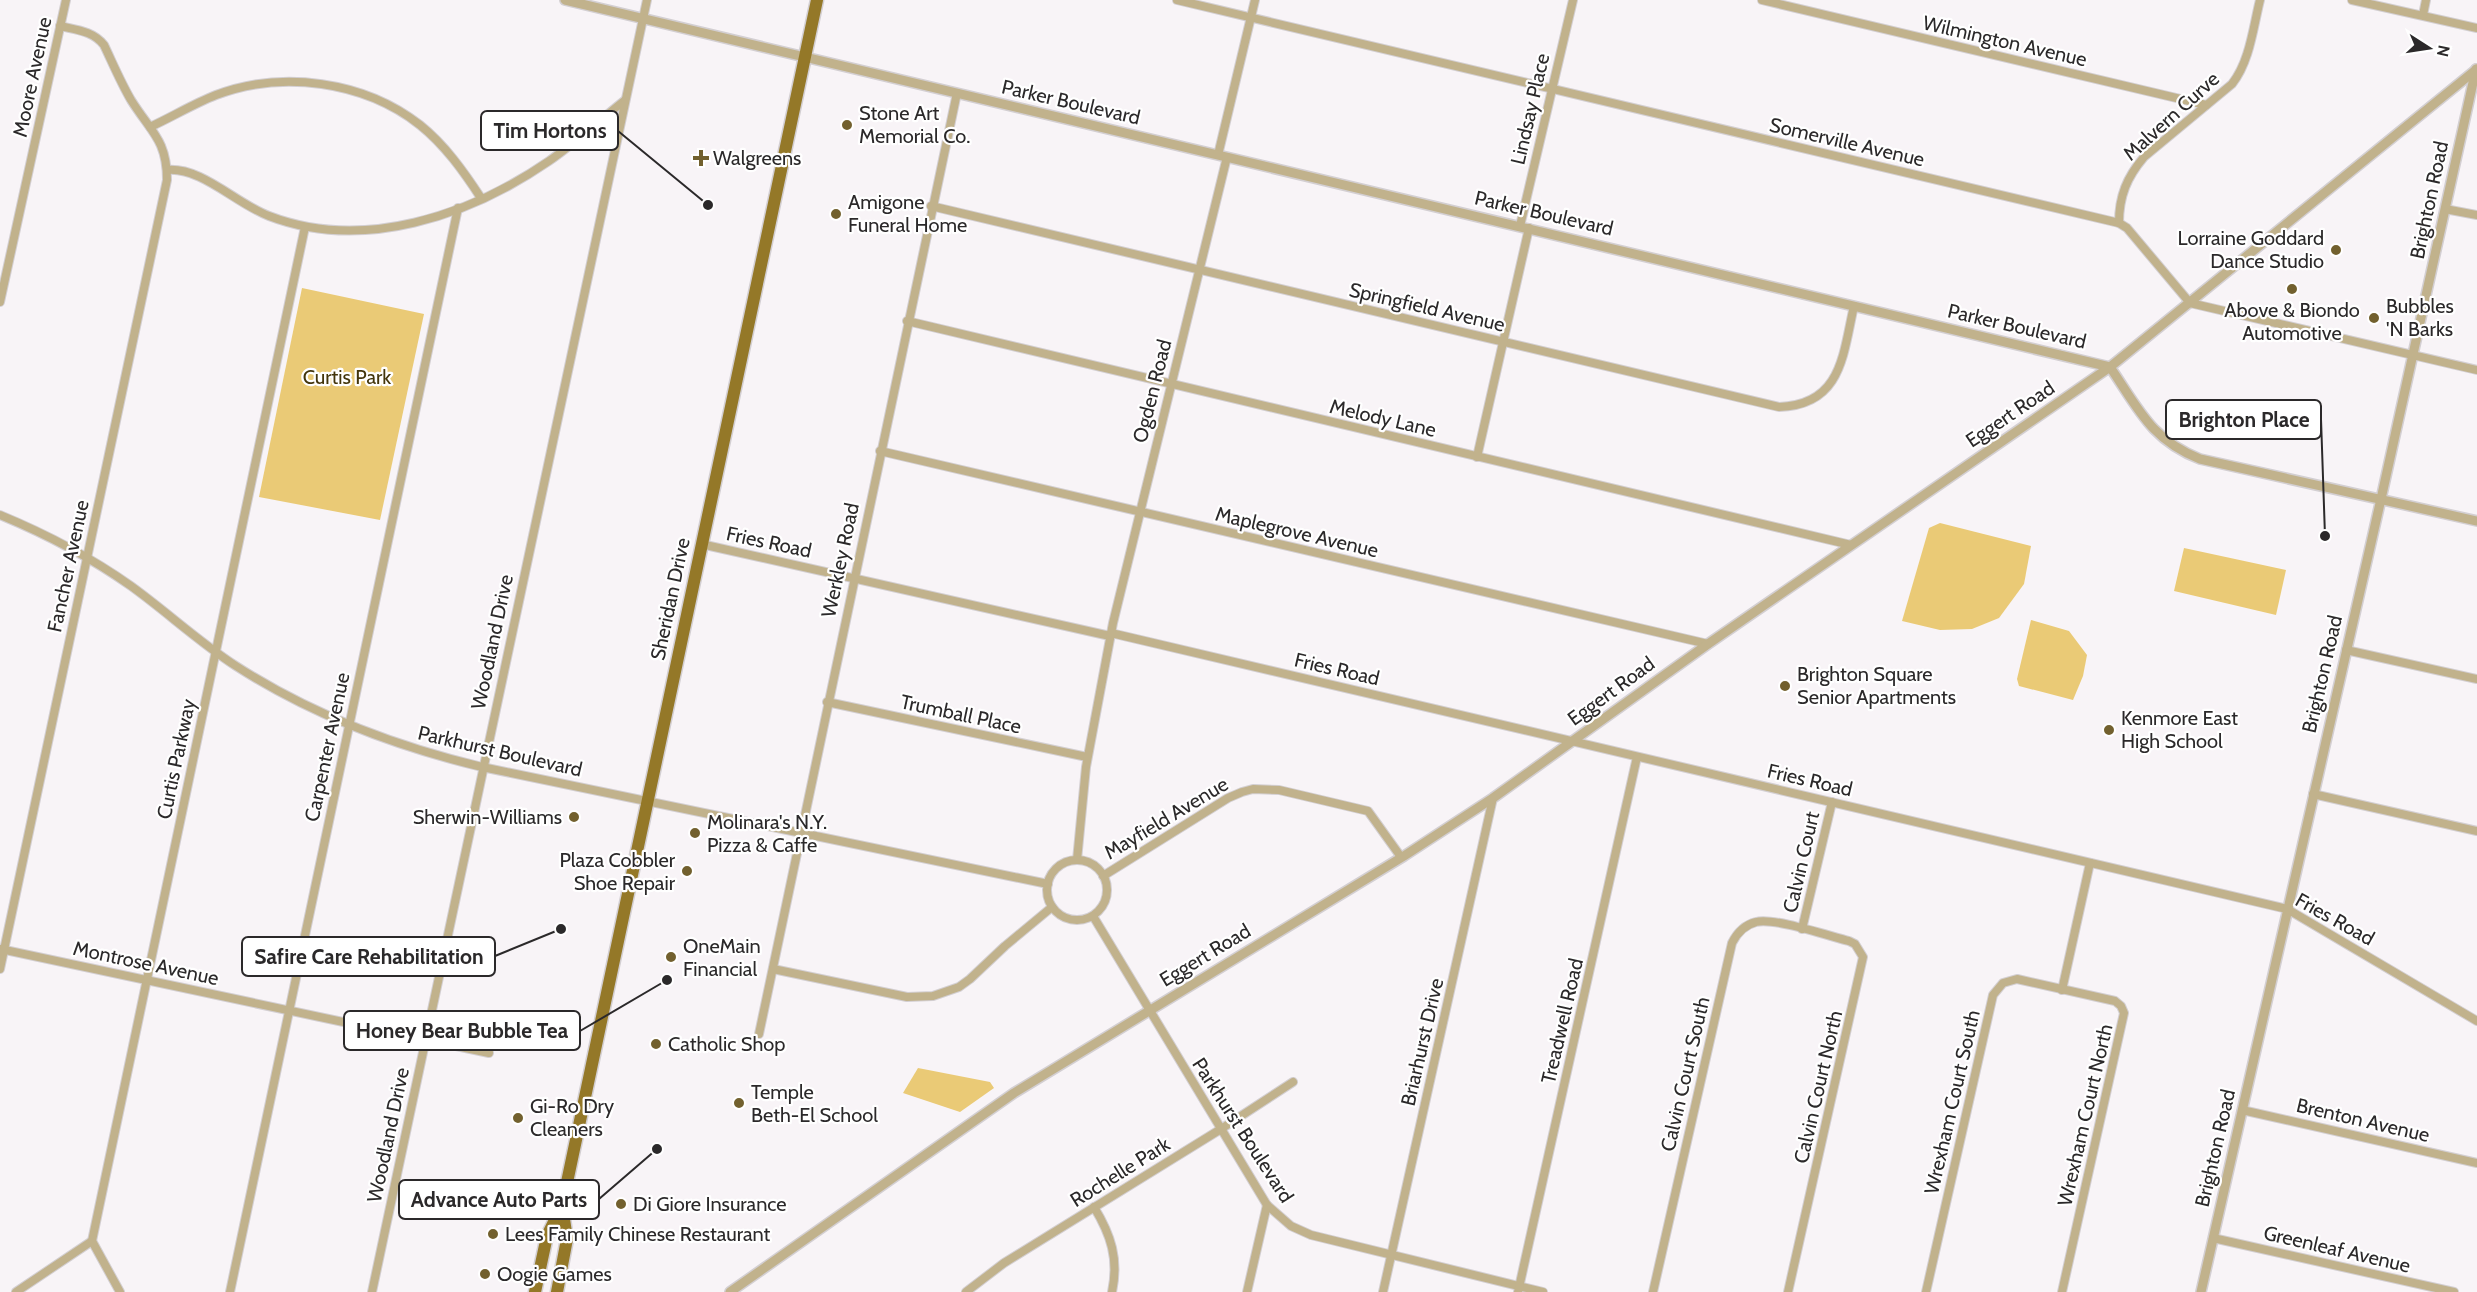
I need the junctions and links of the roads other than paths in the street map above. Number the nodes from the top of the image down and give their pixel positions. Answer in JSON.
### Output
{"nodes":[{"id":1,"x":66,"y":0,"type":"edge"},
{"id":2,"x":565,"y":0,"type":"edge"},
{"id":3,"x":647,"y":0,"type":"edge"},
{"id":4,"x":817,"y":0,"type":"edge"},
{"id":5,"x":1177,"y":0,"type":"edge"},
{"id":6,"x":1255,"y":0,"type":"edge"},
{"id":7,"x":1573,"y":0,"type":"edge"},
{"id":8,"x":1762,"y":0,"type":"edge"},
{"id":9,"x":2260,"y":0,"type":"edge"},
{"id":10,"x":2352,"y":0,"type":"edge"},
{"id":11,"x":2426,"y":0,"type":"edge"},
{"id":12,"x":2423,"y":15,"type":"junction"},
{"id":13,"x":1251,"y":17,"type":"junction"},
{"id":14,"x":642,"y":19,"type":"junction"},
{"id":15,"x":60,"y":26,"type":"junction"},
{"id":16,"x":2477,"y":28,"type":"edge"},
{"id":17,"x":805,"y":58,"type":"junction"},
{"id":18,"x":2476,"y":68,"type":"edge"},
{"id":19,"x":1552,"y":89,"type":"junction"},
{"id":20,"x":957,"y":93,"type":"junction"},
{"id":21,"x":624,"y":101,"type":"junction"},
{"id":22,"x":2206,"y":105,"type":"junction"},
{"id":23,"x":150,"y":127,"type":"junction"},
{"id":24,"x":1223,"y":156,"type":"junction"},
{"id":25,"x":167,"y":170,"type":"junction"},
{"id":26,"x":481,"y":198,"type":"junction"},
{"id":27,"x":932,"y":206,"type":"junction"},
{"id":28,"x":458,"y":208,"type":"junction"},
{"id":29,"x":2445,"y":209,"type":"junction"},
{"id":30,"x":2477,"y":215,"type":"edge"},
{"id":31,"x":2119,"y":223,"type":"junction"},
{"id":32,"x":304,"y":227,"type":"junction"},
{"id":33,"x":1524,"y":227,"type":"junction"},
{"id":34,"x":1199,"y":270,"type":"junction"},
{"id":35,"x":0,"y":302,"type":"edge"},
{"id":36,"x":2190,"y":303,"type":"junction"},
{"id":37,"x":1854,"y":306,"type":"junction"},
{"id":38,"x":907,"y":321,"type":"junction"},
{"id":39,"x":1503,"y":342,"type":"junction"},
{"id":40,"x":2413,"y":356,"type":"junction"},
{"id":41,"x":2110,"y":367,"type":"junction"},
{"id":42,"x":2477,"y":370,"type":"edge"},
{"id":43,"x":1171,"y":384,"type":"junction"},
{"id":44,"x":880,"y":451,"type":"junction"},
{"id":45,"x":1477,"y":457,"type":"junction"},
{"id":46,"x":2381,"y":499,"type":"junction"},
{"id":47,"x":1140,"y":512,"type":"junction"},
{"id":48,"x":0,"y":514,"type":"edge"},
{"id":49,"x":2477,"y":521,"type":"edge"},
{"id":50,"x":701,"y":544,"type":"junction"},
{"id":51,"x":1851,"y":545,"type":"junction"},
{"id":52,"x":86,"y":557,"type":"junction"},
{"id":53,"x":854,"y":577,"type":"junction"},
{"id":54,"x":1110,"y":634,"type":"junction"},
{"id":55,"x":1708,"y":644,"type":"junction"},
{"id":56,"x":2346,"y":650,"type":"junction"},
{"id":57,"x":215,"y":652,"type":"junction"},
{"id":58,"x":2477,"y":679,"type":"edge"},
{"id":59,"x":827,"y":702,"type":"junction"},
{"id":60,"x":349,"y":726,"type":"junction"},
{"id":61,"x":1572,"y":741,"type":"junction"},
{"id":62,"x":1087,"y":757,"type":"junction"},
{"id":63,"x":1637,"y":757,"type":"junction"},
{"id":64,"x":482,"y":767,"type":"junction"},
{"id":65,"x":2313,"y":794,"type":"junction"},
{"id":66,"x":1493,"y":798,"type":"junction"},
{"id":67,"x":647,"y":801,"type":"junction"},
{"id":68,"x":1832,"y":802,"type":"junction"},
{"id":69,"x":2477,"y":831,"type":"edge"},
{"id":70,"x":800,"y":834,"type":"junction"},
{"id":71,"x":1401,"y":857,"type":"junction"},
{"id":72,"x":1077,"y":860,"type":"junction"},
{"id":73,"x":2090,"y":863,"type":"junction"},
{"id":74,"x":1103,"y":876,"type":"junction"},
{"id":75,"x":1048,"y":884,"type":"junction"},
{"id":76,"x":1052,"y":907,"type":"junction"},
{"id":77,"x":2287,"y":909,"type":"junction"},
{"id":78,"x":1093,"y":916,"type":"junction"},
{"id":79,"x":1803,"y":929,"type":"junction"},
{"id":80,"x":2,"y":950,"type":"edge"},
{"id":81,"x":0,"y":969,"type":"edge"},
{"id":82,"x":773,"y":969,"type":"junction"},
{"id":83,"x":146,"y":980,"type":"junction"},
{"id":84,"x":2062,"y":990,"type":"junction"},
{"id":85,"x":289,"y":1010,"type":"junction"},
{"id":86,"x":1148,"y":1010,"type":"junction"},
{"id":87,"x":2477,"y":1021,"type":"edge"},
{"id":88,"x":759,"y":1034,"type":"dead end"},
{"id":89,"x":425,"y":1040,"type":"junction"},
{"id":90,"x":489,"y":1053,"type":"dead end"},
{"id":91,"x":1293,"y":1082,"type":"dead end"},
{"id":92,"x":2242,"y":1110,"type":"junction"},
{"id":93,"x":1221,"y":1130,"type":"junction"},
{"id":94,"x":2477,"y":1162,"type":"edge"},
{"id":95,"x":1267,"y":1205,"type":"junction"},
{"id":96,"x":562,"y":1206,"type":"junction"},
{"id":97,"x":1094,"y":1207,"type":"junction"},
{"id":98,"x":2213,"y":1238,"type":"junction"},
{"id":99,"x":92,"y":1241,"type":"junction"},
{"id":100,"x":1391,"y":1256,"type":"junction"},
{"id":101,"x":1518,"y":1289,"type":"edge"},
{"id":102,"x":16,"y":1292,"type":"edge"},
{"id":103,"x":120,"y":1292,"type":"edge"},
{"id":104,"x":230,"y":1292,"type":"edge"},
{"id":105,"x":372,"y":1292,"type":"edge"},
{"id":106,"x":535,"y":1292,"type":"edge"},
{"id":107,"x":557,"y":1292,"type":"edge"},
{"id":108,"x":730,"y":1292,"type":"edge"},
{"id":109,"x":966,"y":1292,"type":"edge"},
{"id":110,"x":1112,"y":1292,"type":"edge"},
{"id":111,"x":1247,"y":1292,"type":"edge"},
{"id":112,"x":1383,"y":1292,"type":"edge"},
{"id":113,"x":1543,"y":1292,"type":"edge"},
{"id":114,"x":1653,"y":1292,"type":"edge"},
{"id":115,"x":1788,"y":1292,"type":"edge"},
{"id":116,"x":1926,"y":1292,"type":"edge"},
{"id":117,"x":2062,"y":1292,"type":"edge"},
{"id":118,"x":2201,"y":1292,"type":"edge"},
{"id":119,"x":2454,"y":1292,"type":"edge"}],
"edges":[{"from":1,"to":15,"type":"street","name":"Moore Avenue"},
{"from":2,"to":14,"type":"street","name":"Parker Boulevard"},
{"from":3,"to":14,"type":"street","name":"Woodland Drive"},
{"from":4,"to":17,"type":"main road","name":"Sheridan Drive"},
{"from":5,"to":13,"type":"street","name":"Somerville Avenue"},
{"from":6,"to":13,"type":"street","name":"Ogden Road"},
{"from":7,"to":19,"type":"street","name":"Lindsay Place"},
{"from":8,"to":22,"type":"street","name":"Wilmington Avenue"},
{"from":9,"to":22,"type":"street","name":"Malvern Curve"},
{"from":10,"to":12,"type":"street"},
{"from":11,"to":12,"type":"street"},
{"from":12,"to":16,"type":"street"},
{"from":13,"to":19,"type":"street","name":"Somerville Avenue"},
{"from":13,"to":24,"type":"street","name":"Ogden Road"},
{"from":14,"to":17,"type":"street","name":"Parker Boulevard"},
{"from":14,"to":21,"type":"street","name":"Woodland Drive"},
{"from":15,"to":23,"type":"street"},
{"from":15,"to":35,"type":"street","name":"Moore Avenue"},
{"from":17,"to":20,"type":"street","name":"Parker Boulevard"},
{"from":17,"to":50,"type":"main road","name":"Sheridan Drive"},
{"from":18,"to":29,"type":"street","name":"Brighton Road"},
{"from":18,"to":36,"type":"street","name":"Eggert Road"},
{"from":19,"to":31,"type":"street","name":"Somerville Avenue"},
{"from":19,"to":33,"type":"street","name":"Lindsay Place"},
{"from":20,"to":24,"type":"street","name":"Parker Boulevard"},
{"from":20,"to":27,"type":"street","name":"Werkley Road"},
{"from":21,"to":26,"type":"street"},
{"from":21,"to":64,"type":"street","name":"Woodland Drive"},
{"from":22,"to":31,"type":"street","name":"Malvern Curve"},
{"from":23,"to":25,"type":"street"},
{"from":23,"to":26,"type":"street"},
{"from":24,"to":33,"type":"street","name":"Parker Boulevard"},
{"from":24,"to":34,"type":"street","name":"Ogden Road"},
{"from":25,"to":32,"type":"street"},
{"from":25,"to":52,"type":"street","name":"Fancher Avenue"},
{"from":26,"to":28,"type":"street"},
{"from":27,"to":34,"type":"street","name":"Springfield Avenue"},
{"from":27,"to":38,"type":"street","name":"Werkley Road"},
{"from":28,"to":32,"type":"street"},
{"from":28,"to":60,"type":"street","name":"Carpenter Avenue"},
{"from":29,"to":30,"type":"street"},
{"from":29,"to":40,"type":"street","name":"Brighton Road"},
{"from":31,"to":36,"type":"street"},
{"from":32,"to":57,"type":"street","name":"Curtis Parkway"},
{"from":33,"to":37,"type":"street","name":"Parker Boulevard"},
{"from":33,"to":39,"type":"street","name":"Lindsay Place"},
{"from":34,"to":39,"type":"street","name":"Springfield Avenue"},
{"from":34,"to":43,"type":"street","name":"Ogden Road"},
{"from":36,"to":40,"type":"street"},
{"from":36,"to":41,"type":"street","name":"Eggert Road"},
{"from":37,"to":39,"type":"street","name":"Springfield Avenue"},
{"from":37,"to":41,"type":"street","name":"Parker Boulevard"},
{"from":38,"to":43,"type":"street","name":"Melody Lane"},
{"from":38,"to":44,"type":"street","name":"Werkley Road"},
{"from":39,"to":45,"type":"street","name":"Lindsay Place"},
{"from":40,"to":42,"type":"street"},
{"from":40,"to":46,"type":"street","name":"Brighton Road"},
{"from":41,"to":46,"type":"street"},
{"from":41,"to":51,"type":"street","name":"Eggert Road"},
{"from":43,"to":45,"type":"street","name":"Melody Lane"},
{"from":43,"to":47,"type":"street","name":"Ogden Road"},
{"from":44,"to":47,"type":"street","name":"Maplegrove Avenue"},
{"from":44,"to":53,"type":"street","name":"Werkley Road"},
{"from":45,"to":51,"type":"street","name":"Melody Lane"},
{"from":46,"to":49,"type":"street"},
{"from":46,"to":56,"type":"street","name":"Brighton Road"},
{"from":47,"to":54,"type":"street","name":"Ogden Road"},
{"from":47,"to":55,"type":"street","name":"Maplegrove Avenue"},
{"from":48,"to":52,"type":"street","name":"Parkhurst Boulevard"},
{"from":50,"to":53,"type":"street","name":"Fries Road"},
{"from":50,"to":67,"type":"main road","name":"Sheridan Drive"},
{"from":51,"to":55,"type":"street","name":"Eggert Road"},
{"from":52,"to":57,"type":"street","name":"Parkhurst Boulevard"},
{"from":52,"to":80,"type":"street","name":"Fancher Avenue"},
{"from":53,"to":54,"type":"street","name":"Fries Road"},
{"from":53,"to":59,"type":"street","name":"Werkley Road"},
{"from":54,"to":61,"type":"street","name":"Fries Road"},
{"from":54,"to":62,"type":"street","name":"Ogden Road"},
{"from":55,"to":61,"type":"street","name":"Eggert Road"},
{"from":56,"to":58,"type":"street"},
{"from":56,"to":65,"type":"street","name":"Brighton Road"},
{"from":57,"to":60,"type":"street","name":"Parkhurst Boulevard"},
{"from":57,"to":83,"type":"street","name":"Curtis Parkway"},
{"from":59,"to":62,"type":"street","name":"Trumball Place"},
{"from":59,"to":70,"type":"street","name":"Werkley Road"},
{"from":60,"to":64,"type":"street","name":"Parkhurst Boulevard"},
{"from":60,"to":85,"type":"street","name":"Carpenter Avenue"},
{"from":61,"to":63,"type":"street","name":"Fries Road"},
{"from":61,"to":66,"type":"street","name":"Eggert Road"},
{"from":62,"to":72,"type":"street","name":"Ogden Road"},
{"from":63,"to":68,"type":"street","name":"Fries Road"},
{"from":63,"to":101,"type":"street","name":"Treadwell Road"},
{"from":64,"to":67,"type":"street","name":"Parkhurst Boulevard"},
{"from":64,"to":89,"type":"street","name":"Woodland Drive"},
{"from":65,"to":69,"type":"street"},
{"from":65,"to":77,"type":"street","name":"Brighton Road"},
{"from":66,"to":71,"type":"street","name":"Eggert Road"},
{"from":66,"to":100,"type":"street","name":"Briarhurst Drive"},
{"from":67,"to":70,"type":"street","name":"Parkhurst Boulevard"},
{"from":67,"to":96,"type":"main road","name":"Sheridan Drive"},
{"from":68,"to":73,"type":"street","name":"Fries Road"},
{"from":68,"to":79,"type":"street","name":"Calvin Court"},
{"from":70,"to":75,"type":"street","name":"Parkhurst Boulevard"},
{"from":70,"to":82,"type":"street","name":"Werkley Road"},
{"from":71,"to":74,"type":"street","name":"Mayfield Avenue"},
{"from":71,"to":86,"type":"street","name":"Eggert Road"},
{"from":72,"to":74,"type":"street"},
{"from":72,"to":75,"type":"street"},
{"from":73,"to":77,"type":"street","name":"Fries Road"},
{"from":73,"to":84,"type":"street"},
{"from":74,"to":78,"type":"street"},
{"from":75,"to":76,"type":"street"},
{"from":76,"to":78,"type":"street"},
{"from":76,"to":82,"type":"street"},
{"from":77,"to":87,"type":"street","name":"Fries Road"},
{"from":77,"to":92,"type":"street","name":"Brighton Road"},
{"from":78,"to":86,"type":"street","name":"Parkhurst Boulevard"},
{"from":79,"to":114,"type":"street","name":"Calvin Court South"},
{"from":79,"to":115,"type":"street","name":"Calvin Court North"},
{"from":80,"to":81,"type":"street","name":"Fancher Avenue"},
{"from":80,"to":83,"type":"street","name":"Montrose Avenue"},
{"from":82,"to":88,"type":"street","name":"Werkley Road"},
{"from":83,"to":85,"type":"street","name":"Montrose Avenue"},
{"from":83,"to":99,"type":"street","name":"Curtis Parkway"},
{"from":84,"to":116,"type":"street","name":"Wrexham Court South"},
{"from":84,"to":117,"type":"street","name":"Wrexham Court North"},
{"from":85,"to":89,"type":"street","name":"Montrose Avenue"},
{"from":85,"to":104,"type":"street","name":"Carpenter Avenue"},
{"from":86,"to":93,"type":"street","name":"Parkhurst Boulevard"},
{"from":86,"to":108,"type":"street","name":"Eggert Road"},
{"from":89,"to":90,"type":"street","name":"Montrose Avenue"},
{"from":89,"to":105,"type":"street","name":"Woodland Drive"},
{"from":91,"to":93,"type":"street","name":"Rochelle Park"},
{"from":92,"to":94,"type":"street","name":"Brenton Avenue"},
{"from":92,"to":98,"type":"street","name":"Brighton Road"},
{"from":93,"to":95,"type":"street","name":"Parkhurst Boulevard"},
{"from":93,"to":97,"type":"street","name":"Rochelle Park"},
{"from":95,"to":100,"type":"street","name":"Parkhurst Boulevard"},
{"from":95,"to":111,"type":"street"},
{"from":96,"to":106,"type":"main road","name":"Sheridan Drive"},
{"from":96,"to":107,"type":"main road","name":"Sheridan Drive"},
{"from":97,"to":109,"type":"street","name":"Rochelle Park"},
{"from":97,"to":110,"type":"street"},
{"from":98,"to":118,"type":"street","name":"Brighton Road"},
{"from":98,"to":119,"type":"street","name":"Greenleaf Avenue"},
{"from":99,"to":102,"type":"street"},
{"from":99,"to":103,"type":"street"},
{"from":100,"to":101,"type":"street","name":"Parkhurst Boulevard"},
{"from":100,"to":112,"type":"street","name":"Briarhurst Drive"},
{"from":101,"to":113,"type":"street","name":"Parkhurst Boulevard"}]}
